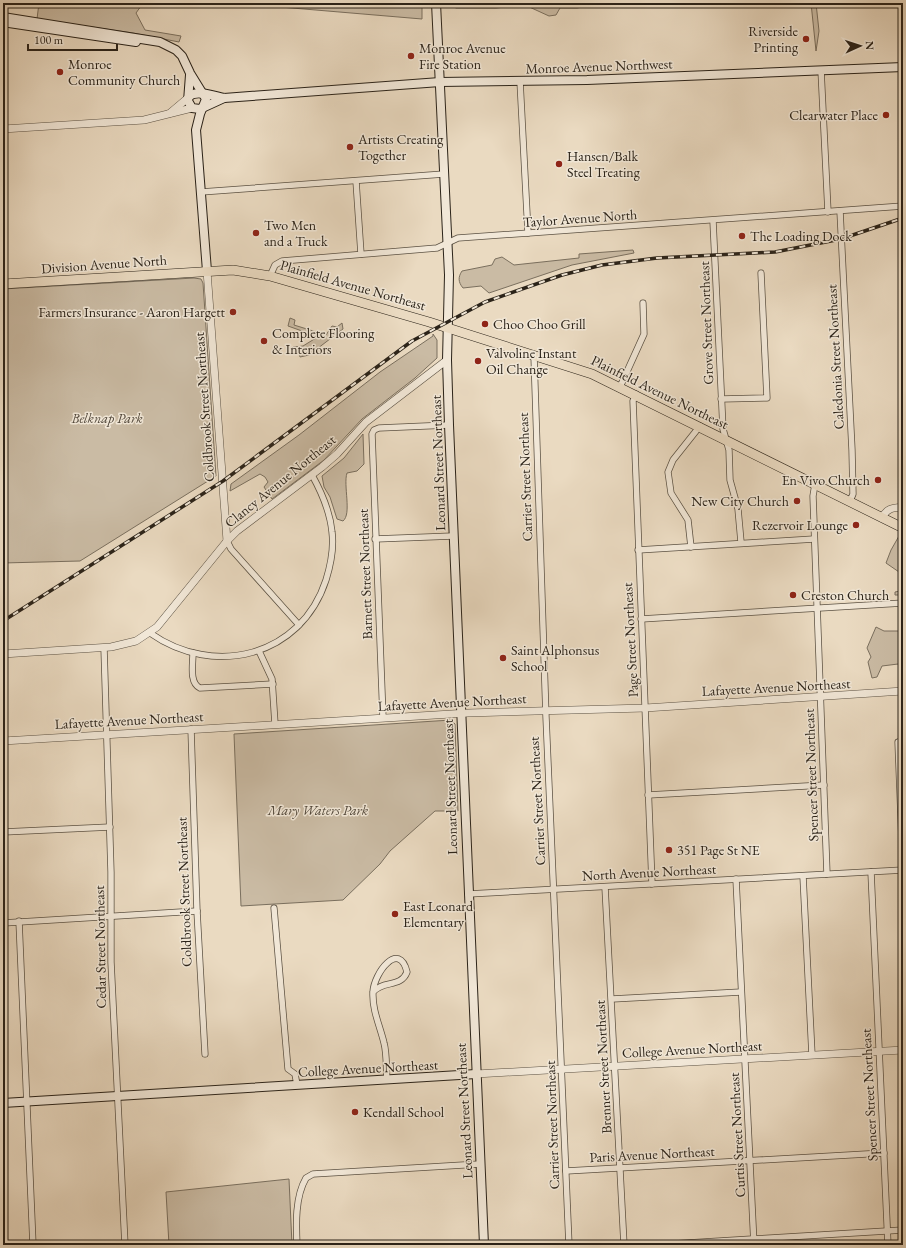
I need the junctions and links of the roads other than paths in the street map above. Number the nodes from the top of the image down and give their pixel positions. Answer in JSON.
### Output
{"nodes":[{"id":1,"x":436,"y":5,"type":"edge"},
{"id":2,"x":3,"y":17,"type":"edge"},
{"id":3,"x":3,"y":22,"type":"edge"},
{"id":4,"x":168,"y":47,"type":"junction"},
{"id":5,"x":903,"y":67,"type":"edge"},
{"id":6,"x":821,"y":70,"type":"junction"},
{"id":7,"x":190,"y":73,"type":"junction"},
{"id":8,"x":440,"y":82,"type":"junction"},
{"id":9,"x":520,"y":82,"type":"junction"},
{"id":10,"x":203,"y":94,"type":"junction"},
{"id":11,"x":189,"y":97,"type":"junction"},
{"id":12,"x":225,"y":98,"type":"junction"},
{"id":13,"x":192,"y":108,"type":"junction"},
{"id":14,"x":203,"y":108,"type":"junction"},
{"id":15,"x":170,"y":113,"type":"junction"},
{"id":16,"x":3,"y":130,"type":"edge"},
{"id":17,"x":196,"y":130,"type":"junction"},
{"id":18,"x":444,"y":174,"type":"junction"},
{"id":19,"x":356,"y":181,"type":"junction"},
{"id":20,"x":201,"y":192,"type":"junction"},
{"id":21,"x":903,"y":206,"type":"edge"},
{"id":22,"x":840,"y":211,"type":"junction"},
{"id":23,"x":828,"y":212,"type":"junction"},
{"id":24,"x":713,"y":221,"type":"junction"},
{"id":25,"x":528,"y":233,"type":"junction"},
{"id":26,"x":447,"y":243,"type":"junction"},
{"id":27,"x":361,"y":254,"type":"junction"},
{"id":28,"x":207,"y":271,"type":"junction"},
{"id":29,"x":761,"y":273,"type":"dead end"},
{"id":30,"x":270,"y":276,"type":"junction"},
{"id":31,"x":3,"y":284,"type":"edge"},
{"id":32,"x":643,"y":303,"type":"dead end"},
{"id":33,"x":448,"y":328,"type":"junction"},
{"id":34,"x":534,"y":356,"type":"junction"},
{"id":35,"x":447,"y":360,"type":"junction"},
{"id":36,"x":620,"y":386,"type":"junction"},
{"id":37,"x":636,"y":394,"type":"junction"},
{"id":38,"x":721,"y":399,"type":"junction"},
{"id":39,"x":449,"y":425,"type":"junction"},
{"id":40,"x":700,"y":426,"type":"junction"},
{"id":41,"x":726,"y":440,"type":"junction"},
{"id":42,"x":312,"y":475,"type":"junction"},
{"id":43,"x":815,"y":484,"type":"junction"},
{"id":44,"x":850,"y":501,"type":"junction"},
{"id":45,"x":903,"y":507,"type":"edge"},
{"id":46,"x":882,"y":518,"type":"junction"},
{"id":47,"x":903,"y":528,"type":"edge"},
{"id":48,"x":453,"y":536,"type":"junction"},
{"id":49,"x":375,"y":539,"type":"junction"},
{"id":50,"x":814,"y":539,"type":"junction"},
{"id":51,"x":227,"y":541,"type":"junction"},
{"id":52,"x":741,"y":542,"type":"junction"},
{"id":53,"x":691,"y":547,"type":"junction"},
{"id":54,"x":638,"y":550,"type":"junction"},
{"id":55,"x":903,"y":603,"type":"edge"},
{"id":56,"x":817,"y":608,"type":"junction"},
{"id":57,"x":641,"y":619,"type":"junction"},
{"id":58,"x":299,"y":625,"type":"junction"},
{"id":59,"x":150,"y":633,"type":"junction"},
{"id":60,"x":104,"y":648,"type":"junction"},
{"id":61,"x":259,"y":651,"type":"junction"},
{"id":62,"x":193,"y":653,"type":"junction"},
{"id":63,"x":3,"y":654,"type":"edge"},
{"id":64,"x":273,"y":684,"type":"junction"},
{"id":65,"x":903,"y":691,"type":"edge"},
{"id":66,"x":820,"y":697,"type":"junction"},
{"id":67,"x":645,"y":708,"type":"junction"},
{"id":68,"x":545,"y":711,"type":"junction"},
{"id":69,"x":461,"y":714,"type":"junction"},
{"id":70,"x":382,"y":718,"type":"junction"},
{"id":71,"x":275,"y":724,"type":"junction"},
{"id":72,"x":191,"y":729,"type":"junction"},
{"id":73,"x":107,"y":734,"type":"junction"},
{"id":74,"x":3,"y":741,"type":"edge"},
{"id":75,"x":900,"y":741,"type":"edge"},
{"id":76,"x":824,"y":785,"type":"junction"},
{"id":77,"x":648,"y":795,"type":"junction"},
{"id":78,"x":110,"y":827,"type":"junction"},
{"id":79,"x":3,"y":832,"type":"edge"},
{"id":80,"x":903,"y":870,"type":"edge"},
{"id":81,"x":871,"y":872,"type":"junction"},
{"id":82,"x":827,"y":874,"type":"junction"},
{"id":83,"x":803,"y":876,"type":"junction"},
{"id":84,"x":736,"y":879,"type":"junction"},
{"id":85,"x":652,"y":884,"type":"junction"},
{"id":86,"x":605,"y":887,"type":"junction"},
{"id":87,"x":553,"y":889,"type":"junction"},
{"id":88,"x":468,"y":894,"type":"junction"},
{"id":89,"x":274,"y":908,"type":"dead end"},
{"id":90,"x":197,"y":911,"type":"junction"},
{"id":91,"x":111,"y":915,"type":"junction"},
{"id":92,"x":18,"y":921,"type":"junction"},
{"id":93,"x":3,"y":922,"type":"edge"},
{"id":94,"x":373,"y":992,"type":"junction"},
{"id":95,"x":741,"y":992,"type":"junction"},
{"id":96,"x":612,"y":999,"type":"junction"},
{"id":97,"x":903,"y":1050,"type":"edge"},
{"id":98,"x":880,"y":1051,"type":"junction"},
{"id":99,"x":205,"y":1054,"type":"dead end"},
{"id":100,"x":812,"y":1055,"type":"junction"},
{"id":101,"x":745,"y":1059,"type":"junction"},
{"id":102,"x":615,"y":1066,"type":"junction"},
{"id":103,"x":562,"y":1070,"type":"junction"},
{"id":104,"x":476,"y":1074,"type":"junction"},
{"id":105,"x":387,"y":1080,"type":"junction"},
{"id":106,"x":297,"y":1085,"type":"junction"},
{"id":107,"x":118,"y":1096,"type":"junction"},
{"id":108,"x":28,"y":1102,"type":"junction"},
{"id":109,"x":3,"y":1103,"type":"edge"},
{"id":110,"x":884,"y":1153,"type":"junction"},
{"id":111,"x":750,"y":1160,"type":"junction"},
{"id":112,"x":480,"y":1164,"type":"junction"},
{"id":113,"x":620,"y":1168,"type":"junction"},
{"id":114,"x":566,"y":1171,"type":"junction"},
{"id":115,"x":903,"y":1230,"type":"edge"},
{"id":116,"x":888,"y":1231,"type":"junction"},
{"id":117,"x":753,"y":1242,"type":"edge"},
{"id":118,"x":34,"y":1245,"type":"edge"},
{"id":119,"x":124,"y":1245,"type":"edge"},
{"id":120,"x":297,"y":1245,"type":"edge"},
{"id":121,"x":484,"y":1245,"type":"edge"},
{"id":122,"x":569,"y":1245,"type":"edge"},
{"id":123,"x":624,"y":1245,"type":"edge"},
{"id":124,"x":654,"y":1245,"type":"edge"},
{"id":125,"x":662,"y":1245,"type":"edge"},
{"id":126,"x":888,"y":1245,"type":"edge"}],
"edges":[{"from":1,"to":8,"type":"main road","name":"Leonard Street Northeast"},
{"from":2,"to":4,"type":"main road"},
{"from":3,"to":4,"type":"main road"},
{"from":4,"to":7,"type":"main road"},
{"from":5,"to":6,"type":"main road","name":"Monroe Avenue Northwest"},
{"from":6,"to":9,"type":"main road","name":"Monroe Avenue Northwest"},
{"from":6,"to":23,"type":"street"},
{"from":7,"to":10,"type":"main road"},
{"from":7,"to":11,"type":"main road"},
{"from":8,"to":9,"type":"main road","name":"Monroe Avenue Northwest"},
{"from":8,"to":12,"type":"main road","name":"Monroe Avenue Northwest"},
{"from":8,"to":18,"type":"main road","name":"Leonard Street Northeast"},
{"from":9,"to":25,"type":"street"},
{"from":10,"to":11,"type":"main road"},
{"from":10,"to":12,"type":"main road","name":"Monroe Avenue Northwest"},
{"from":10,"to":14,"type":"main road"},
{"from":11,"to":13,"type":"main road"},
{"from":11,"to":15,"type":"street"},
{"from":12,"to":14,"type":"main road","name":"Monroe Avenue Northwest"},
{"from":13,"to":14,"type":"main road","name":"Monroe Avenue Northwest"},
{"from":13,"to":15,"type":"street"},
{"from":13,"to":17,"type":"main road"},
{"from":14,"to":17,"type":"main road"},
{"from":15,"to":16,"type":"street"},
{"from":17,"to":20,"type":"main road"},
{"from":18,"to":19,"type":"street"},
{"from":18,"to":26,"type":"main road","name":"Leonard Street Northeast"},
{"from":19,"to":20,"type":"street"},
{"from":19,"to":27,"type":"street"},
{"from":20,"to":28,"type":"main road"},
{"from":21,"to":22,"type":"street","name":"Taylor Avenue North"},
{"from":22,"to":23,"type":"street","name":"Taylor Avenue North"},
{"from":22,"to":44,"type":"street","name":"Caledonia Street Northeast"},
{"from":23,"to":24,"type":"street","name":"Taylor Avenue North"},
{"from":24,"to":25,"type":"street","name":"Taylor Avenue North"},
{"from":24,"to":38,"type":"street","name":"Grove Street Northeast"},
{"from":25,"to":26,"type":"street","name":"Taylor Avenue North"},
{"from":26,"to":27,"type":"street","name":"Taylor Avenue North"},
{"from":26,"to":33,"type":"main road","name":"Leonard Street Northeast"},
{"from":27,"to":30,"type":"street","name":"Taylor Avenue North"},
{"from":28,"to":30,"type":"main road","name":"Plainfield Avenue Northeast"},
{"from":28,"to":31,"type":"main road","name":"Division Avenue North"},
{"from":28,"to":51,"type":"street","name":"Coldbrook Street Northeast"},
{"from":29,"to":38,"type":"street"},
{"from":30,"to":33,"type":"main road","name":"Plainfield Avenue Northeast"},
{"from":32,"to":36,"type":"street"},
{"from":33,"to":34,"type":"main road","name":"Plainfield Avenue Northeast"},
{"from":33,"to":35,"type":"main road","name":"Leonard Street Northeast"},
{"from":34,"to":36,"type":"main road","name":"Plainfield Avenue Northeast"},
{"from":34,"to":68,"type":"street","name":"Carrier Street Northeast"},
{"from":35,"to":39,"type":"main road","name":"Leonard Street Northeast"},
{"from":35,"to":42,"type":"street","name":"Clancy Avenue Northeast"},
{"from":36,"to":37,"type":"main road","name":"Plainfield Avenue Northeast"},
{"from":37,"to":40,"type":"main road","name":"Plainfield Avenue Northeast"},
{"from":37,"to":54,"type":"street","name":"Page Street Northeast"},
{"from":38,"to":41,"type":"street","name":"Grove Street Northeast"},
{"from":39,"to":48,"type":"main road","name":"Leonard Street Northeast"},
{"from":39,"to":49,"type":"street","name":"Barnett Street Northeast"},
{"from":40,"to":41,"type":"main road","name":"Plainfield Avenue Northeast"},
{"from":40,"to":53,"type":"street"},
{"from":41,"to":43,"type":"main road","name":"Plainfield Avenue Northeast"},
{"from":41,"to":52,"type":"street","name":"Grove Street Northeast"},
{"from":42,"to":51,"type":"street","name":"Clancy Avenue Northeast"},
{"from":42,"to":58,"type":"street"},
{"from":43,"to":44,"type":"main road","name":"Plainfield Avenue Northeast"},
{"from":43,"to":50,"type":"street","name":"Spencer Street Northeast"},
{"from":44,"to":46,"type":"main road","name":"Plainfield Avenue Northeast"},
{"from":45,"to":46,"type":"street"},
{"from":46,"to":47,"type":"main road","name":"Plainfield Avenue Northeast"},
{"from":48,"to":49,"type":"street"},
{"from":48,"to":69,"type":"main road","name":"Leonard Street Northeast"},
{"from":49,"to":70,"type":"street","name":"Barnett Street Northeast"},
{"from":50,"to":52,"type":"street"},
{"from":50,"to":56,"type":"street","name":"Spencer Street Northeast"},
{"from":51,"to":58,"type":"street"},
{"from":51,"to":59,"type":"street","name":"Clancy Avenue Northeast"},
{"from":52,"to":53,"type":"street"},
{"from":53,"to":54,"type":"street"},
{"from":54,"to":57,"type":"street","name":"Page Street Northeast"},
{"from":55,"to":56,"type":"street"},
{"from":56,"to":57,"type":"street"},
{"from":56,"to":66,"type":"street","name":"Spencer Street Northeast"},
{"from":57,"to":67,"type":"street","name":"Page Street Northeast"},
{"from":58,"to":61,"type":"street"},
{"from":59,"to":60,"type":"street","name":"Clancy Avenue Northeast"},
{"from":59,"to":62,"type":"street"},
{"from":60,"to":63,"type":"street","name":"Clancy Avenue Northeast"},
{"from":60,"to":73,"type":"street","name":"Cedar Street Northeast"},
{"from":61,"to":62,"type":"street"},
{"from":61,"to":64,"type":"street"},
{"from":62,"to":64,"type":"street"},
{"from":64,"to":71,"type":"street"},
{"from":65,"to":66,"type":"street","name":"Lafayette Avenue Northeast"},
{"from":66,"to":67,"type":"street","name":"Lafayette Avenue Northeast"},
{"from":66,"to":76,"type":"street","name":"Spencer Street Northeast"},
{"from":67,"to":68,"type":"street","name":"Lafayette Avenue Northeast"},
{"from":67,"to":77,"type":"street","name":"Page Street Northeast"},
{"from":68,"to":69,"type":"street","name":"Lafayette Avenue Northeast"},
{"from":68,"to":87,"type":"street","name":"Carrier Street Northeast"},
{"from":69,"to":70,"type":"street","name":"Lafayette Avenue Northeast"},
{"from":69,"to":88,"type":"main road","name":"Leonard Street Northeast"},
{"from":70,"to":71,"type":"street","name":"Lafayette Avenue Northeast"},
{"from":71,"to":72,"type":"street","name":"Lafayette Avenue Northeast"},
{"from":72,"to":73,"type":"street","name":"Lafayette Avenue Northeast"},
{"from":72,"to":90,"type":"street","name":"Coldbrook Street Northeast"},
{"from":73,"to":74,"type":"street","name":"Lafayette Avenue Northeast"},
{"from":73,"to":78,"type":"street","name":"Cedar Street Northeast"},
{"from":75,"to":80,"type":"street"},
{"from":76,"to":77,"type":"street"},
{"from":76,"to":82,"type":"street","name":"Spencer Street Northeast"},
{"from":77,"to":85,"type":"street","name":"Page Street Northeast"},
{"from":78,"to":79,"type":"street"},
{"from":78,"to":91,"type":"street","name":"Cedar Street Northeast"},
{"from":80,"to":81,"type":"street","name":"North Avenue Northeast"},
{"from":81,"to":82,"type":"street","name":"North Avenue Northeast"},
{"from":81,"to":98,"type":"street","name":"Spencer Street Northeast"},
{"from":82,"to":83,"type":"street","name":"North Avenue Northeast"},
{"from":83,"to":84,"type":"street","name":"North Avenue Northeast"},
{"from":83,"to":100,"type":"street"},
{"from":84,"to":85,"type":"street","name":"North Avenue Northeast"},
{"from":84,"to":95,"type":"street","name":"Curtis Street Northeast"},
{"from":85,"to":86,"type":"street","name":"North Avenue Northeast"},
{"from":86,"to":87,"type":"street","name":"North Avenue Northeast"},
{"from":86,"to":96,"type":"street","name":"Brenner Street Northeast"},
{"from":87,"to":88,"type":"street","name":"North Avenue Northeast"},
{"from":87,"to":103,"type":"street","name":"Carrier Street Northeast"},
{"from":88,"to":104,"type":"main road","name":"Leonard Street Northeast"},
{"from":89,"to":106,"type":"street"},
{"from":90,"to":91,"type":"street"},
{"from":90,"to":99,"type":"street","name":"Coldbrook Street Northeast"},
{"from":91,"to":92,"type":"street"},
{"from":91,"to":107,"type":"street","name":"Cedar Street Northeast"},
{"from":92,"to":93,"type":"street"},
{"from":92,"to":108,"type":"street"},
{"from":94,"to":94,"type":"street"},
{"from":94,"to":105,"type":"street"},
{"from":95,"to":96,"type":"street"},
{"from":95,"to":101,"type":"street","name":"Curtis Street Northeast"},
{"from":96,"to":102,"type":"street","name":"Brenner Street Northeast"},
{"from":97,"to":98,"type":"street","name":"College Avenue Northeast"},
{"from":98,"to":100,"type":"street","name":"College Avenue Northeast"},
{"from":98,"to":110,"type":"street","name":"Spencer Street Northeast"},
{"from":100,"to":101,"type":"street","name":"College Avenue Northeast"},
{"from":101,"to":102,"type":"street","name":"College Avenue Northeast"},
{"from":101,"to":111,"type":"street","name":"Curtis Street Northeast"},
{"from":102,"to":103,"type":"street","name":"College Avenue Northeast"},
{"from":102,"to":113,"type":"street","name":"Brenner Street Northeast"},
{"from":103,"to":104,"type":"street","name":"College Avenue Northeast"},
{"from":103,"to":114,"type":"street","name":"Carrier Street Northeast"},
{"from":104,"to":105,"type":"main road","name":"College Avenue Northeast"},
{"from":104,"to":112,"type":"main road","name":"Leonard Street Northeast"},
{"from":105,"to":106,"type":"main road","name":"College Avenue Northeast"},
{"from":106,"to":107,"type":"main road","name":"College Avenue Northeast"},
{"from":107,"to":108,"type":"main road","name":"College Avenue Northeast"},
{"from":107,"to":119,"type":"street","name":"Cedar Street Northeast"},
{"from":108,"to":109,"type":"main road","name":"College Avenue Northeast"},
{"from":108,"to":118,"type":"street"},
{"from":110,"to":111,"type":"street","name":"Paris Avenue Northeast"},
{"from":110,"to":116,"type":"street","name":"Spencer Street Northeast"},
{"from":111,"to":113,"type":"street","name":"Paris Avenue Northeast"},
{"from":111,"to":117,"type":"street","name":"Curtis Street Northeast"},
{"from":112,"to":120,"type":"street"},
{"from":112,"to":121,"type":"main road","name":"Leonard Street Northeast"},
{"from":113,"to":114,"type":"street","name":"Paris Avenue Northeast"},
{"from":113,"to":123,"type":"street","name":"Brenner Street Northeast"},
{"from":114,"to":122,"type":"street","name":"Carrier Street Northeast"},
{"from":115,"to":116,"type":"street"},
{"from":116,"to":117,"type":"street"},
{"from":116,"to":126,"type":"street","name":"Spencer Street Northeast"},
{"from":117,"to":125,"type":"street"},
{"from":124,"to":125,"type":"street"}]}
